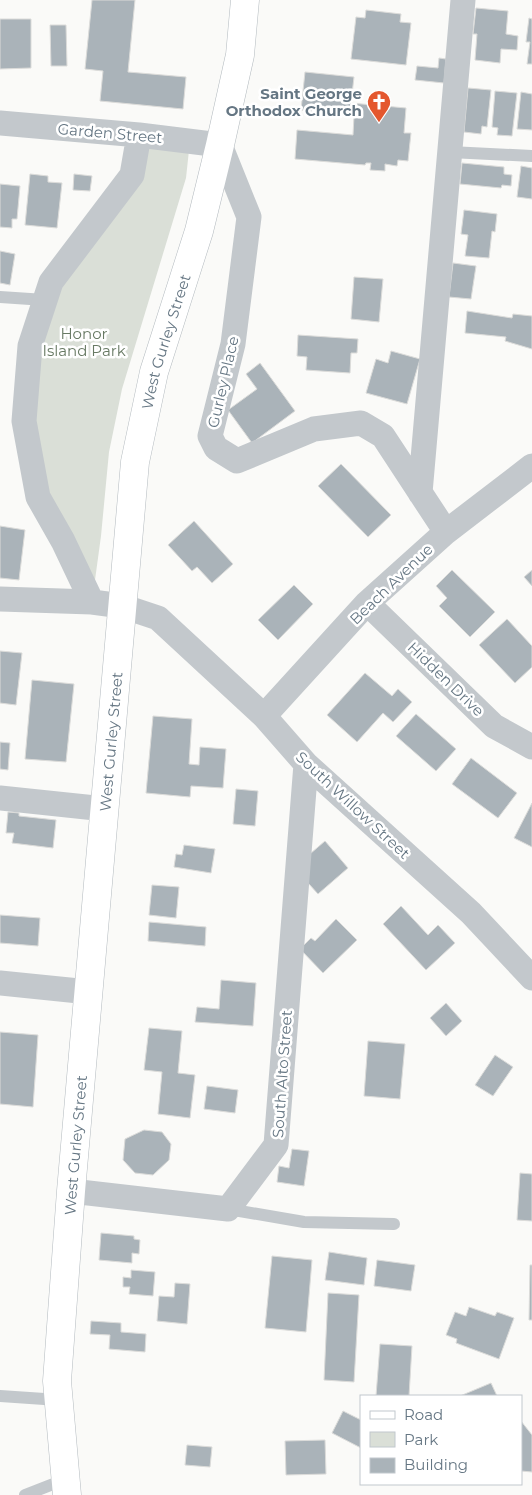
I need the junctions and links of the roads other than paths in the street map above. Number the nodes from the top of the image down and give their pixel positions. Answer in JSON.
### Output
{"nodes":[{"id":1,"x":245,"y":0,"type":"edge"},
{"id":2,"x":463,"y":0,"type":"edge"},
{"id":3,"x":0,"y":123,"type":"edge"},
{"id":4,"x":139,"y":135,"type":"junction"},
{"id":5,"x":220,"y":145,"type":"junction"},
{"id":6,"x":450,"y":152,"type":"junction"},
{"id":7,"x":532,"y":156,"type":"edge"},
{"id":8,"x":0,"y":297,"type":"edge"},
{"id":9,"x":45,"y":300,"type":"junction"},
{"id":10,"x":532,"y":466,"type":"edge"},
{"id":11,"x":420,"y":493,"type":"junction"},
{"id":12,"x":446,"y":532,"type":"junction"},
{"id":13,"x":0,"y":599,"type":"edge"},
{"id":14,"x":92,"y":602,"type":"junction"},
{"id":15,"x":367,"y":603,"type":"junction"},
{"id":16,"x":122,"y":606,"type":"junction"},
{"id":17,"x":264,"y":716,"type":"junction"},
{"id":18,"x":532,"y":747,"type":"edge"},
{"id":19,"x":306,"y":764,"type":"junction"},
{"id":20,"x":0,"y":798,"type":"edge"},
{"id":21,"x":105,"y":808,"type":"junction"},
{"id":22,"x":532,"y":978,"type":"edge"},
{"id":23,"x":0,"y":983,"type":"edge"},
{"id":24,"x":89,"y":992,"type":"junction"},
{"id":25,"x":71,"y":1191,"type":"junction"},
{"id":26,"x":228,"y":1209,"type":"junction"},
{"id":27,"x":394,"y":1224,"type":"dead end"},
{"id":28,"x":0,"y":1396,"type":"edge"},
{"id":29,"x":59,"y":1400,"type":"junction"},
{"id":30,"x":66,"y":1487,"type":"edge"},
{"id":31,"x":25,"y":1495,"type":"edge"}],
"edges":[{"from":1,"to":5,"type":"main road","name":"West Gurley Street"},
{"from":2,"to":6,"type":"street"},
{"from":3,"to":4,"type":"street","name":"Garden Street"},
{"from":4,"to":5,"type":"street","name":"Garden Street"},
{"from":4,"to":9,"type":"street"},
{"from":5,"to":11,"type":"street","name":"Gurley Place"},
{"from":5,"to":16,"type":"main road","name":"West Gurley Street"},
{"from":6,"to":7,"type":"lane"},
{"from":6,"to":11,"type":"street"},
{"from":8,"to":9,"type":"lane"},
{"from":9,"to":14,"type":"street"},
{"from":10,"to":12,"type":"street","name":"Beach Avenue"},
{"from":11,"to":12,"type":"street","name":"Gurley Place"},
{"from":12,"to":15,"type":"street","name":"Beach Avenue"},
{"from":13,"to":14,"type":"street","name":"South Willow Street"},
{"from":14,"to":16,"type":"street","name":"South Willow Street"},
{"from":15,"to":17,"type":"street","name":"Beach Avenue"},
{"from":15,"to":18,"type":"street","name":"Hidden Drive"},
{"from":16,"to":17,"type":"street","name":"South Willow Street"},
{"from":16,"to":21,"type":"main road","name":"West Gurley Street"},
{"from":17,"to":19,"type":"street","name":"South Willow Street"},
{"from":19,"to":22,"type":"street","name":"South Willow Street"},
{"from":19,"to":26,"type":"street","name":"South Alto Street"},
{"from":20,"to":21,"type":"street"},
{"from":21,"to":24,"type":"main road","name":"West Gurley Street"},
{"from":23,"to":24,"type":"street"},
{"from":24,"to":25,"type":"main road","name":"West Gurley Street"},
{"from":25,"to":26,"type":"street"},
{"from":25,"to":29,"type":"main road","name":"West Gurley Street"},
{"from":26,"to":27,"type":"lane"},
{"from":28,"to":29,"type":"lane"},
{"from":29,"to":30,"type":"main road","name":"West Gurley Street"},
{"from":30,"to":31,"type":"lane"}]}
